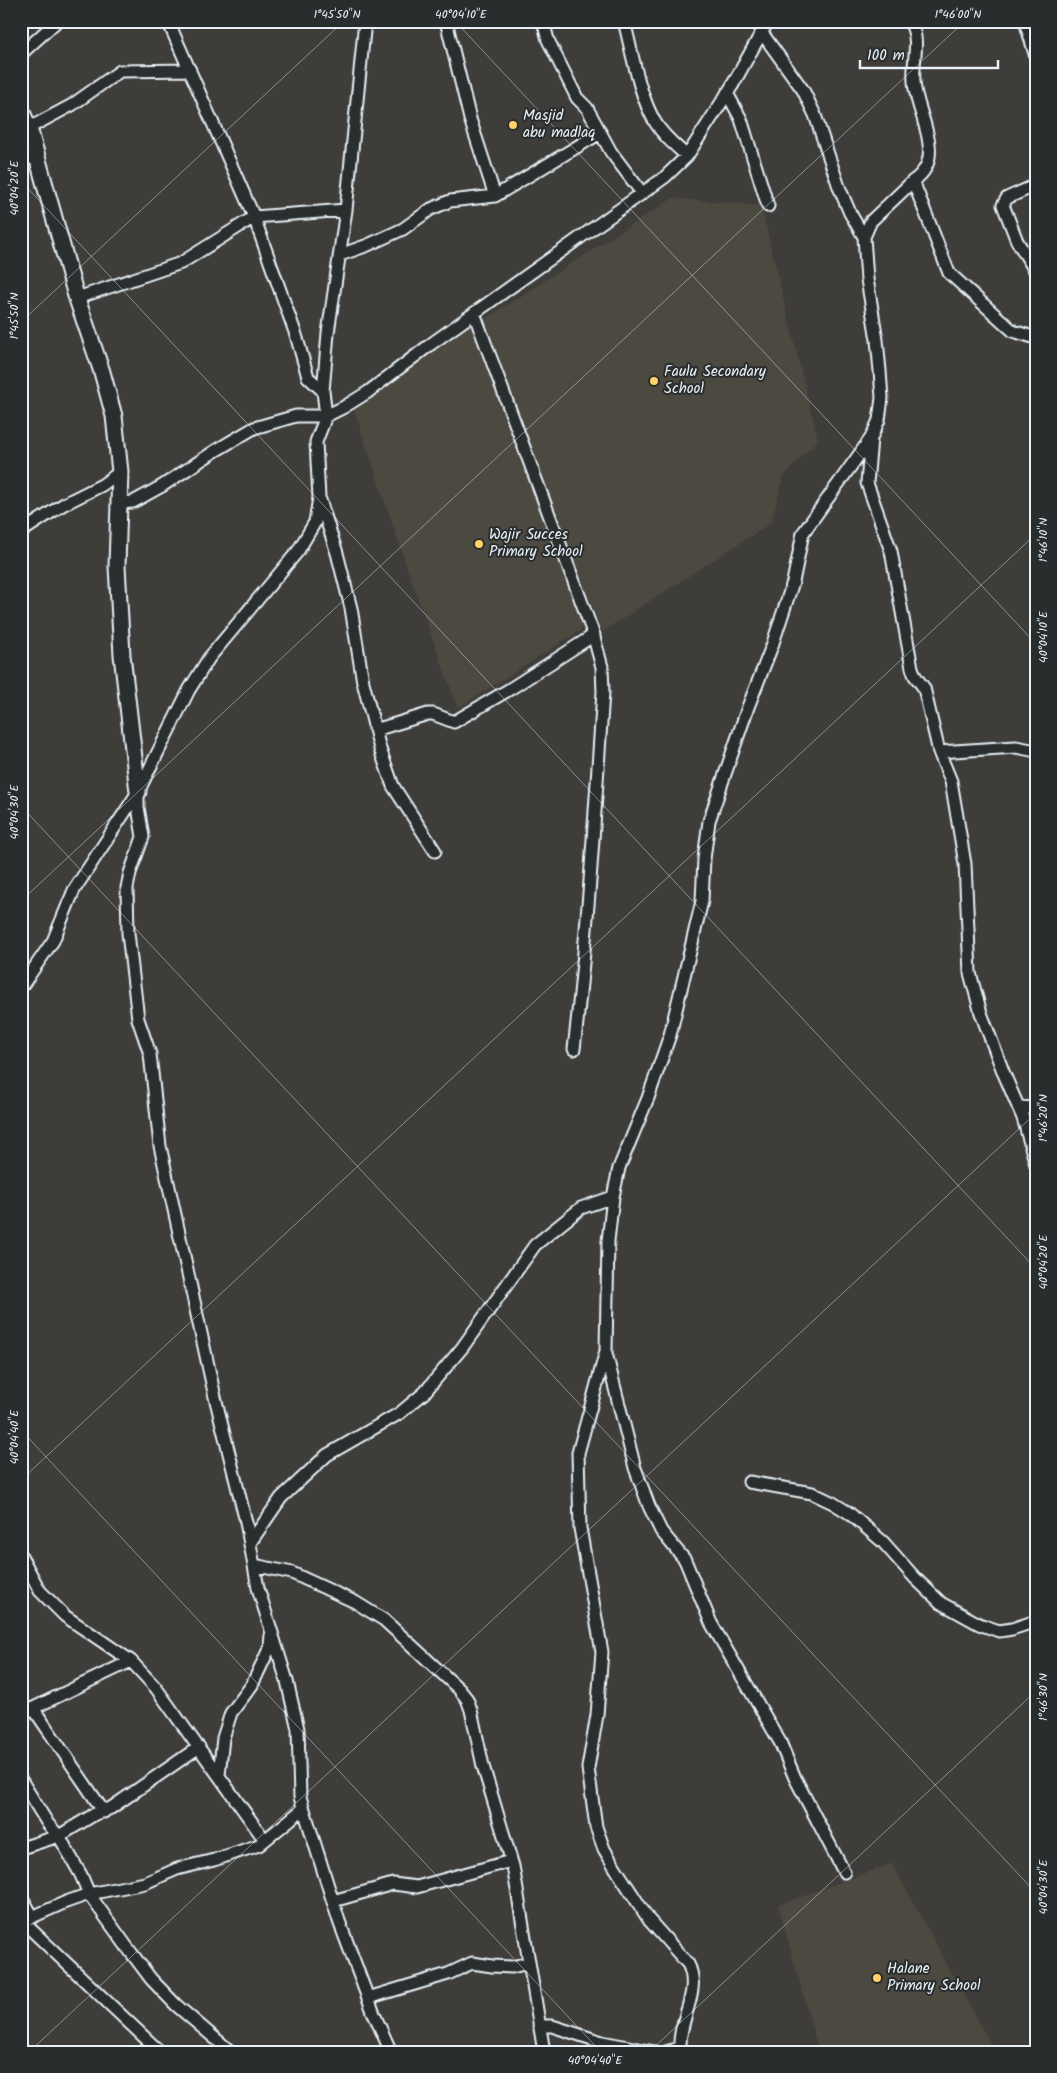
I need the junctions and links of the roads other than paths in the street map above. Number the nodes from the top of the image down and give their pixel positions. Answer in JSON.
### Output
{"nodes":[{"id":1,"x":57,"y":21,"type":"edge"},
{"id":2,"x":168,"y":21,"type":"edge"},
{"id":3,"x":365,"y":21,"type":"edge"},
{"id":4,"x":446,"y":21,"type":"edge"},
{"id":5,"x":543,"y":21,"type":"edge"},
{"id":6,"x":624,"y":21,"type":"edge"},
{"id":7,"x":910,"y":21,"type":"edge"},
{"id":8,"x":1025,"y":21,"type":"edge"},
{"id":9,"x":766,"y":24,"type":"edge"},
{"id":10,"x":21,"y":54,"type":"edge"},
{"id":11,"x":1036,"y":56,"type":"edge"},
{"id":12,"x":190,"y":70,"type":"junction"},
{"id":13,"x":727,"y":93,"type":"junction"},
{"id":14,"x":21,"y":110,"type":"edge"},
{"id":15,"x":28,"y":128,"type":"junction"},
{"id":16,"x":600,"y":133,"type":"junction"},
{"id":17,"x":687,"y":156,"type":"junction"},
{"id":18,"x":21,"y":160,"type":"edge"},
{"id":19,"x":38,"y":160,"type":"junction"},
{"id":20,"x":913,"y":181,"type":"junction"},
{"id":21,"x":1036,"y":185,"type":"edge"},
{"id":22,"x":642,"y":193,"type":"junction"},
{"id":23,"x":495,"y":196,"type":"junction"},
{"id":24,"x":768,"y":206,"type":"dead end"},
{"id":25,"x":346,"y":210,"type":"junction"},
{"id":26,"x":254,"y":217,"type":"junction"},
{"id":27,"x":864,"y":237,"type":"junction"},
{"id":28,"x":340,"y":255,"type":"junction"},
{"id":29,"x":1036,"y":272,"type":"edge"},
{"id":30,"x":77,"y":298,"type":"junction"},
{"id":31,"x":474,"y":313,"type":"junction"},
{"id":32,"x":1036,"y":338,"type":"edge"},
{"id":33,"x":323,"y":391,"type":"junction"},
{"id":34,"x":326,"y":416,"type":"junction"},
{"id":35,"x":871,"y":438,"type":"junction"},
{"id":36,"x":120,"y":472,"type":"junction"},
{"id":37,"x":319,"y":498,"type":"junction"},
{"id":38,"x":119,"y":504,"type":"junction"},
{"id":39,"x":21,"y":532,"type":"edge"},
{"id":40,"x":594,"y":635,"type":"junction"},
{"id":41,"x":375,"y":730,"type":"junction"},
{"id":42,"x":1036,"y":751,"type":"edge"},
{"id":43,"x":938,"y":752,"type":"junction"},
{"id":44,"x":138,"y":792,"type":"junction"},
{"id":45,"x":435,"y":851,"type":"dead end"},
{"id":46,"x":21,"y":987,"type":"edge"},
{"id":47,"x":574,"y":1049,"type":"dead end"},
{"id":48,"x":1018,"y":1107,"type":"junction"},
{"id":49,"x":1036,"y":1108,"type":"edge"},
{"id":50,"x":1036,"y":1164,"type":"edge"},
{"id":51,"x":613,"y":1197,"type":"junction"},
{"id":52,"x":606,"y":1351,"type":"junction"},
{"id":53,"x":749,"y":1482,"type":"dead end"},
{"id":54,"x":250,"y":1543,"type":"junction"},
{"id":55,"x":21,"y":1556,"type":"edge"},
{"id":56,"x":254,"y":1565,"type":"junction"},
{"id":57,"x":1036,"y":1621,"type":"edge"},
{"id":58,"x":269,"y":1622,"type":"junction"},
{"id":59,"x":131,"y":1661,"type":"junction"},
{"id":60,"x":33,"y":1708,"type":"junction"},
{"id":61,"x":21,"y":1714,"type":"edge"},
{"id":62,"x":199,"y":1747,"type":"junction"},
{"id":63,"x":219,"y":1775,"type":"junction"},
{"id":64,"x":21,"y":1780,"type":"edge"},
{"id":65,"x":303,"y":1809,"type":"junction"},
{"id":66,"x":104,"y":1812,"type":"junction"},
{"id":67,"x":58,"y":1836,"type":"junction"},
{"id":68,"x":264,"y":1839,"type":"junction"},
{"id":69,"x":21,"y":1848,"type":"edge"},
{"id":70,"x":511,"y":1860,"type":"junction"},
{"id":71,"x":844,"y":1872,"type":"dead end"},
{"id":72,"x":89,"y":1894,"type":"junction"},
{"id":73,"x":21,"y":1896,"type":"edge"},
{"id":74,"x":333,"y":1901,"type":"junction"},
{"id":75,"x":26,"y":1920,"type":"edge"},
{"id":76,"x":528,"y":1963,"type":"junction"},
{"id":77,"x":368,"y":1998,"type":"junction"},
{"id":78,"x":539,"y":2026,"type":"junction"},
{"id":79,"x":383,"y":2033,"type":"junction"},
{"id":80,"x":682,"y":2050,"type":"edge"},
{"id":81,"x":160,"y":2052,"type":"edge"},
{"id":82,"x":231,"y":2052,"type":"edge"},
{"id":83,"x":385,"y":2052,"type":"edge"},
{"id":84,"x":391,"y":2052,"type":"edge"},
{"id":85,"x":544,"y":2052,"type":"edge"},
{"id":86,"x":655,"y":2052,"type":"edge"},
{"id":87,"x":666,"y":2052,"type":"edge"}],
"edges":[{"from":1,"to":10,"type":"street"},
{"from":2,"to":12,"type":"street"},
{"from":3,"to":25,"type":"street"},
{"from":4,"to":23,"type":"street"},
{"from":5,"to":16,"type":"street"},
{"from":6,"to":17,"type":"street"},
{"from":7,"to":20,"type":"street"},
{"from":8,"to":11,"type":"street"},
{"from":9,"to":13,"type":"street"},
{"from":9,"to":27,"type":"street"},
{"from":12,"to":15,"type":"street"},
{"from":12,"to":26,"type":"street"},
{"from":13,"to":17,"type":"street"},
{"from":13,"to":24,"type":"street"},
{"from":14,"to":15,"type":"street"},
{"from":15,"to":19,"type":"street"},
{"from":16,"to":22,"type":"street"},
{"from":16,"to":23,"type":"street"},
{"from":17,"to":22,"type":"street"},
{"from":18,"to":19,"type":"street"},
{"from":19,"to":30,"type":"street"},
{"from":20,"to":27,"type":"street"},
{"from":20,"to":32,"type":"street"},
{"from":21,"to":29,"type":"street"},
{"from":22,"to":31,"type":"street"},
{"from":23,"to":28,"type":"street"},
{"from":25,"to":26,"type":"street"},
{"from":25,"to":28,"type":"street"},
{"from":26,"to":30,"type":"street"},
{"from":26,"to":33,"type":"street"},
{"from":27,"to":35,"type":"street"},
{"from":28,"to":33,"type":"street"},
{"from":30,"to":36,"type":"street"},
{"from":31,"to":34,"type":"street"},
{"from":31,"to":40,"type":"street"},
{"from":33,"to":34,"type":"street"},
{"from":34,"to":37,"type":"street"},
{"from":34,"to":38,"type":"street"},
{"from":35,"to":43,"type":"street"},
{"from":35,"to":51,"type":"street"},
{"from":36,"to":38,"type":"street"},
{"from":36,"to":39,"type":"street"},
{"from":37,"to":41,"type":"street"},
{"from":37,"to":44,"type":"street"},
{"from":38,"to":44,"type":"street"},
{"from":40,"to":41,"type":"street"},
{"from":40,"to":47,"type":"street"},
{"from":41,"to":45,"type":"street"},
{"from":42,"to":43,"type":"street"},
{"from":43,"to":48,"type":"street"},
{"from":44,"to":46,"type":"street"},
{"from":44,"to":54,"type":"street"},
{"from":48,"to":49,"type":"street"},
{"from":48,"to":50,"type":"street"},
{"from":51,"to":52,"type":"street"},
{"from":51,"to":54,"type":"street"},
{"from":52,"to":71,"type":"street"},
{"from":52,"to":80,"type":"street"},
{"from":53,"to":57,"type":"street"},
{"from":54,"to":56,"type":"street"},
{"from":55,"to":59,"type":"street"},
{"from":56,"to":58,"type":"street"},
{"from":56,"to":70,"type":"street"},
{"from":58,"to":63,"type":"street"},
{"from":58,"to":65,"type":"street"},
{"from":59,"to":60,"type":"street"},
{"from":59,"to":62,"type":"street"},
{"from":60,"to":61,"type":"street"},
{"from":60,"to":66,"type":"street"},
{"from":62,"to":63,"type":"street"},
{"from":62,"to":66,"type":"street"},
{"from":63,"to":68,"type":"street"},
{"from":64,"to":67,"type":"street"},
{"from":65,"to":68,"type":"street"},
{"from":65,"to":74,"type":"street"},
{"from":66,"to":67,"type":"street"},
{"from":67,"to":69,"type":"street"},
{"from":67,"to":72,"type":"street"},
{"from":68,"to":72,"type":"street"},
{"from":70,"to":74,"type":"street"},
{"from":70,"to":76,"type":"street"},
{"from":72,"to":75,"type":"street"},
{"from":72,"to":82,"type":"street"},
{"from":73,"to":75,"type":"street"},
{"from":74,"to":77,"type":"street"},
{"from":75,"to":81,"type":"street"},
{"from":76,"to":77,"type":"street"},
{"from":76,"to":78,"type":"street"},
{"from":77,"to":79,"type":"street"},
{"from":78,"to":85,"type":"street"},
{"from":78,"to":86,"type":"street"},
{"from":79,"to":83,"type":"street"},
{"from":79,"to":84,"type":"street"},
{"from":80,"to":87,"type":"street"}]}
